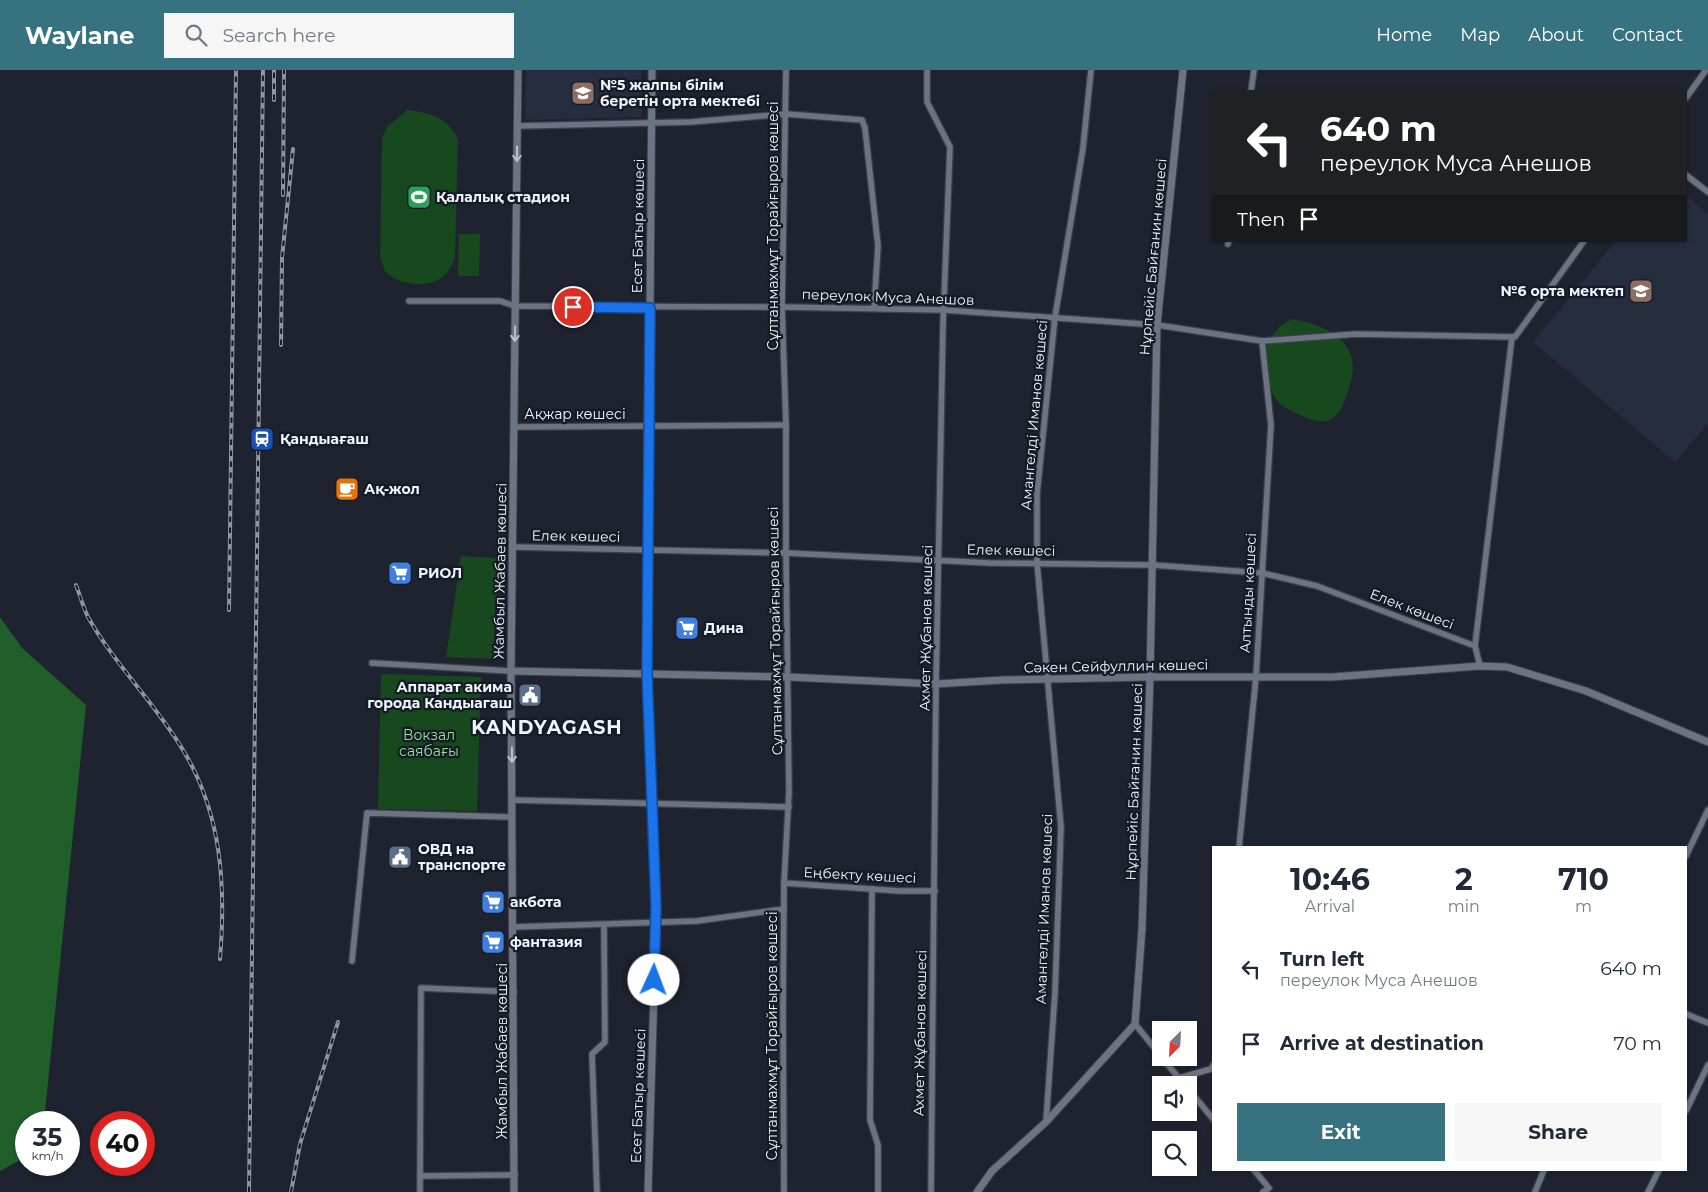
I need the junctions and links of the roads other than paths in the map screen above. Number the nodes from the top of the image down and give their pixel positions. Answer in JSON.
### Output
{"nodes":[{"id":1,"x":518,"y":70,"type":"edge"},
{"id":2,"x":652,"y":70,"type":"edge"},
{"id":3,"x":786,"y":70,"type":"edge"},
{"id":4,"x":927,"y":70,"type":"edge"},
{"id":5,"x":1090,"y":70,"type":"edge"},
{"id":6,"x":1182,"y":70,"type":"edge"},
{"id":7,"x":1254,"y":70,"type":"edge"},
{"id":8,"x":1706,"y":70,"type":"edge"},
{"id":9,"x":1250,"y":90,"type":"edge"},
{"id":10,"x":1687,"y":97,"type":"edge"},
{"id":11,"x":786,"y":114,"type":"junction"},
{"id":12,"x":652,"y":123,"type":"junction"},
{"id":13,"x":517,"y":126,"type":"junction"},
{"id":14,"x":1687,"y":176,"type":"edge"},
{"id":15,"x":1708,"y":192,"type":"edge"},
{"id":16,"x":1583,"y":242,"type":"edge"},
{"id":17,"x":409,"y":301,"type":"dead end"},
{"id":18,"x":515,"y":306,"type":"junction"},
{"id":19,"x":782,"y":307,"type":"junction"},
{"id":20,"x":650,"y":308,"type":"junction"},
{"id":21,"x":874,"y":308,"type":"junction"},
{"id":22,"x":944,"y":310,"type":"junction"},
{"id":23,"x":1055,"y":317,"type":"junction"},
{"id":24,"x":1157,"y":325,"type":"junction"},
{"id":25,"x":1512,"y":337,"type":"junction"},
{"id":26,"x":1262,"y":341,"type":"junction"},
{"id":27,"x":786,"y":425,"type":"junction"},
{"id":28,"x":649,"y":426,"type":"junction"},
{"id":29,"x":514,"y":427,"type":"junction"},
{"id":30,"x":513,"y":547,"type":"junction"},
{"id":31,"x":648,"y":549,"type":"junction"},
{"id":32,"x":786,"y":553,"type":"junction"},
{"id":33,"x":940,"y":561,"type":"junction"},
{"id":34,"x":1037,"y":563,"type":"junction"},
{"id":35,"x":1152,"y":565,"type":"junction"},
{"id":36,"x":1262,"y":573,"type":"junction"},
{"id":37,"x":1474,"y":646,"type":"junction"},
{"id":38,"x":372,"y":662,"type":"dead end"},
{"id":39,"x":1480,"y":666,"type":"junction"},
{"id":40,"x":511,"y":671,"type":"junction"},
{"id":41,"x":647,"y":673,"type":"junction"},
{"id":42,"x":1256,"y":676,"type":"junction"},
{"id":43,"x":788,"y":677,"type":"junction"},
{"id":44,"x":1150,"y":677,"type":"junction"},
{"id":45,"x":1046,"y":679,"type":"junction"},
{"id":46,"x":936,"y":684,"type":"junction"},
{"id":47,"x":1708,"y":742,"type":"edge"},
{"id":48,"x":512,"y":800,"type":"junction"},
{"id":49,"x":653,"y":803,"type":"junction"},
{"id":50,"x":789,"y":807,"type":"junction"},
{"id":51,"x":1708,"y":810,"type":"edge"},
{"id":52,"x":512,"y":816,"type":"junction"},
{"id":53,"x":1239,"y":846,"type":"edge"},
{"id":54,"x":1687,"y":854,"type":"edge"},
{"id":55,"x":784,"y":883,"type":"junction"},
{"id":56,"x":872,"y":889,"type":"junction"},
{"id":57,"x":935,"y":890,"type":"junction"},
{"id":58,"x":784,"y":909,"type":"junction"},
{"id":59,"x":656,"y":923,"type":"junction"},
{"id":60,"x":604,"y":924,"type":"junction"},
{"id":61,"x":513,"y":926,"type":"junction"},
{"id":62,"x":352,"y":961,"type":"dead end"},
{"id":63,"x":514,"y":992,"type":"junction"},
{"id":64,"x":1687,"y":1014,"type":"edge"},
{"id":65,"x":1708,"y":1023,"type":"edge"},
{"id":66,"x":1135,"y":1024,"type":"junction"},
{"id":67,"x":1152,"y":1045,"type":"edge"},
{"id":68,"x":1708,"y":1065,"type":"edge"},
{"id":69,"x":1169,"y":1066,"type":"edge"},
{"id":70,"x":1212,"y":1067,"type":"edge"},
{"id":71,"x":1177,"y":1076,"type":"edge"},
{"id":72,"x":1186,"y":1076,"type":"edge"},
{"id":73,"x":1197,"y":1100,"type":"edge"},
{"id":74,"x":1687,"y":1110,"type":"edge"},
{"id":75,"x":1212,"y":1118,"type":"edge"},
{"id":76,"x":1046,"y":1122,"type":"junction"},
{"id":77,"x":1255,"y":1171,"type":"edge"},
{"id":78,"x":1544,"y":1171,"type":"edge"},
{"id":79,"x":1658,"y":1171,"type":"edge"},
{"id":80,"x":515,"y":1175,"type":"junction"},
{"id":81,"x":421,"y":1176,"type":"junction"},
{"id":82,"x":420,"y":1192,"type":"edge"},
{"id":83,"x":514,"y":1192,"type":"edge"},
{"id":84,"x":597,"y":1192,"type":"edge"},
{"id":85,"x":648,"y":1192,"type":"edge"},
{"id":86,"x":784,"y":1192,"type":"edge"},
{"id":87,"x":878,"y":1192,"type":"edge"},
{"id":88,"x":931,"y":1192,"type":"edge"},
{"id":89,"x":977,"y":1192,"type":"edge"},
{"id":90,"x":1264,"y":1192,"type":"edge"},
{"id":91,"x":1535,"y":1192,"type":"edge"},
{"id":92,"x":1648,"y":1192,"type":"edge"}],
"edges":[{"from":1,"to":13,"type":"street","name":"Жамбыл Жабаев көшесі"},
{"from":2,"to":12,"type":"street","name":"Есет Батыр көшесі"},
{"from":3,"to":11,"type":"street","name":"Сұлтанмахмұт Торайғыров көшесі"},
{"from":4,"to":22,"type":"street","name":"Ахмет Жұбанов көшесі"},
{"from":5,"to":23,"type":"street","name":"Амангелді Иманов көшесі"},
{"from":6,"to":24,"type":"street","name":"Нұрпейіс Байғанин көшесі"},
{"from":7,"to":9,"type":"street"},
{"from":8,"to":10,"type":"street"},
{"from":11,"to":12,"type":"street"},
{"from":11,"to":19,"type":"street","name":"Сұлтанмахмұт Торайғыров көшесі"},
{"from":11,"to":21,"type":"street"},
{"from":12,"to":13,"type":"street"},
{"from":12,"to":20,"type":"street","name":"Есет Батыр көшесі"},
{"from":13,"to":18,"type":"street","name":"Жамбыл Жабаев көшесі","one_way":true},
{"from":14,"to":15,"type":"street"},
{"from":16,"to":25,"type":"street"},
{"from":17,"to":18,"type":"street","name":"переулок Муса Анешов"},
{"from":18,"to":20,"type":"street","name":"переулок Муса Анешов"},
{"from":18,"to":29,"type":"street","name":"Жамбыл Жабаев көшесі","one_way":true},
{"from":19,"to":20,"type":"street","name":"переулок Муса Анешов"},
{"from":19,"to":21,"type":"street","name":"переулок Муса Анешов"},
{"from":19,"to":27,"type":"street","name":"Сұлтанмахмұт Торайғыров көшесі"},
{"from":20,"to":28,"type":"street","name":"Есет Батыр көшесі"},
{"from":21,"to":22,"type":"street","name":"переулок Муса Анешов"},
{"from":22,"to":23,"type":"street","name":"переулок Муса Анешов"},
{"from":22,"to":33,"type":"street","name":"Ахмет Жұбанов көшесі"},
{"from":23,"to":24,"type":"street","name":"переулок Муса Анешов"},
{"from":23,"to":34,"type":"street","name":"Амангелді Иманов көшесі"},
{"from":24,"to":26,"type":"street","name":"переулок Муса Анешов"},
{"from":24,"to":35,"type":"street","name":"Нұрпейіс Байғанин көшесі"},
{"from":25,"to":26,"type":"street","name":"переулок Муса Анешов"},
{"from":25,"to":37,"type":"street"},
{"from":26,"to":36,"type":"street","name":"Алтынды көшесі"},
{"from":27,"to":28,"type":"street","name":"Ақжар көшесі"},
{"from":27,"to":32,"type":"street","name":"Сұлтанмахмұт Торайғыров көшесі"},
{"from":28,"to":29,"type":"street","name":"Ақжар көшесі"},
{"from":28,"to":31,"type":"street","name":"Есет Батыр көшесі"},
{"from":29,"to":30,"type":"street","name":"Жамбыл Жабаев көшесі"},
{"from":30,"to":31,"type":"street","name":"Елек көшесі"},
{"from":30,"to":40,"type":"street","name":"Жамбыл Жабаев көшесі"},
{"from":31,"to":32,"type":"street","name":"Елек көшесі"},
{"from":31,"to":41,"type":"street","name":"Есет Батыр көшесі"},
{"from":32,"to":33,"type":"street","name":"Елек көшесі"},
{"from":32,"to":43,"type":"street","name":"Сұлтанмахмұт Торайғыров көшесі"},
{"from":33,"to":34,"type":"street","name":"Елек көшесі"},
{"from":33,"to":46,"type":"street","name":"Ахмет Жұбанов көшесі"},
{"from":34,"to":35,"type":"street","name":"Елек көшесі"},
{"from":34,"to":45,"type":"street","name":"Амангелді Иманов көшесі"},
{"from":35,"to":36,"type":"street","name":"Елек көшесі"},
{"from":35,"to":44,"type":"street","name":"Нұрпейіс Байғанин көшесі"},
{"from":36,"to":37,"type":"street","name":"Елек көшесі"},
{"from":36,"to":42,"type":"street","name":"Алтынды көшесі"},
{"from":37,"to":39,"type":"street"},
{"from":38,"to":40,"type":"street"},
{"from":39,"to":42,"type":"street","name":"Сәкен Сейфуллин көшесі"},
{"from":39,"to":47,"type":"street","name":"Сәкен Сейфуллин көшесі"},
{"from":40,"to":41,"type":"street","name":"Сәкен Сейфуллин көшесі"},
{"from":40,"to":48,"type":"street","name":"Жамбыл Жабаев көшесі","one_way":true},
{"from":41,"to":43,"type":"street","name":"Сәкен Сейфуллин көшесі"},
{"from":41,"to":49,"type":"street","name":"Есет Батыр көшесі"},
{"from":42,"to":44,"type":"street","name":"Сәкен Сейфуллин көшесі"},
{"from":42,"to":53,"type":"street","name":"Алтынды көшесі"},
{"from":43,"to":46,"type":"street","name":"Сәкен Сейфуллин көшесі"},
{"from":43,"to":50,"type":"street","name":"Сұлтанмахмұт Торайғыров көшесі"},
{"from":44,"to":45,"type":"street","name":"Сәкен Сейфуллин көшесі"},
{"from":44,"to":66,"type":"street","name":"Нұрпейіс Байғанин көшесі"},
{"from":45,"to":46,"type":"street","name":"Сәкен Сейфуллин көшесі"},
{"from":45,"to":76,"type":"street","name":"Амангелді Иманов көшесі"},
{"from":46,"to":57,"type":"street","name":"Ахмет Жұбанов көшесі"},
{"from":48,"to":49,"type":"street"},
{"from":48,"to":52,"type":"street","name":"Жамбыл Жабаев көшесі"},
{"from":49,"to":50,"type":"street"},
{"from":49,"to":59,"type":"street","name":"Есет Батыр көшесі"},
{"from":50,"to":55,"type":"street","name":"Сұлтанмахмұт Торайғыров көшесі"},
{"from":51,"to":54,"type":"street"},
{"from":52,"to":61,"type":"street","name":"Жамбыл Жабаев көшесі"},
{"from":52,"to":62,"type":"street"},
{"from":55,"to":56,"type":"street","name":"Еңбекту көшесі"},
{"from":55,"to":58,"type":"street","name":"Сұлтанмахмұт Торайғыров көшесі"},
{"from":56,"to":57,"type":"street","name":"Еңбекту көшесі"},
{"from":56,"to":87,"type":"street"},
{"from":57,"to":88,"type":"street","name":"Ахмет Жұбанов көшесі"},
{"from":58,"to":59,"type":"street"},
{"from":58,"to":86,"type":"street","name":"Сұлтанмахмұт Торайғыров көшесі"},
{"from":59,"to":60,"type":"street"},
{"from":59,"to":85,"type":"street","name":"Есет Батыр көшесі"},
{"from":60,"to":61,"type":"street"},
{"from":60,"to":84,"type":"street"},
{"from":61,"to":63,"type":"street","name":"Жамбыл Жабаев көшесі"},
{"from":63,"to":80,"type":"street","name":"Жамбыл Жабаев көшесі"},
{"from":63,"to":81,"type":"street"},
{"from":64,"to":65,"type":"street"},
{"from":66,"to":67,"type":"street"},
{"from":66,"to":76,"type":"street"},
{"from":68,"to":74,"type":"street"},
{"from":69,"to":71,"type":"street"},
{"from":70,"to":72,"type":"street"},
{"from":73,"to":75,"type":"street"},
{"from":76,"to":89,"type":"street"},
{"from":77,"to":90,"type":"street"},
{"from":78,"to":91,"type":"street"},
{"from":79,"to":92,"type":"street"},
{"from":80,"to":81,"type":"street"},
{"from":80,"to":83,"type":"street","name":"Жамбыл Жабаев көшесі"},
{"from":81,"to":82,"type":"street"}]}
